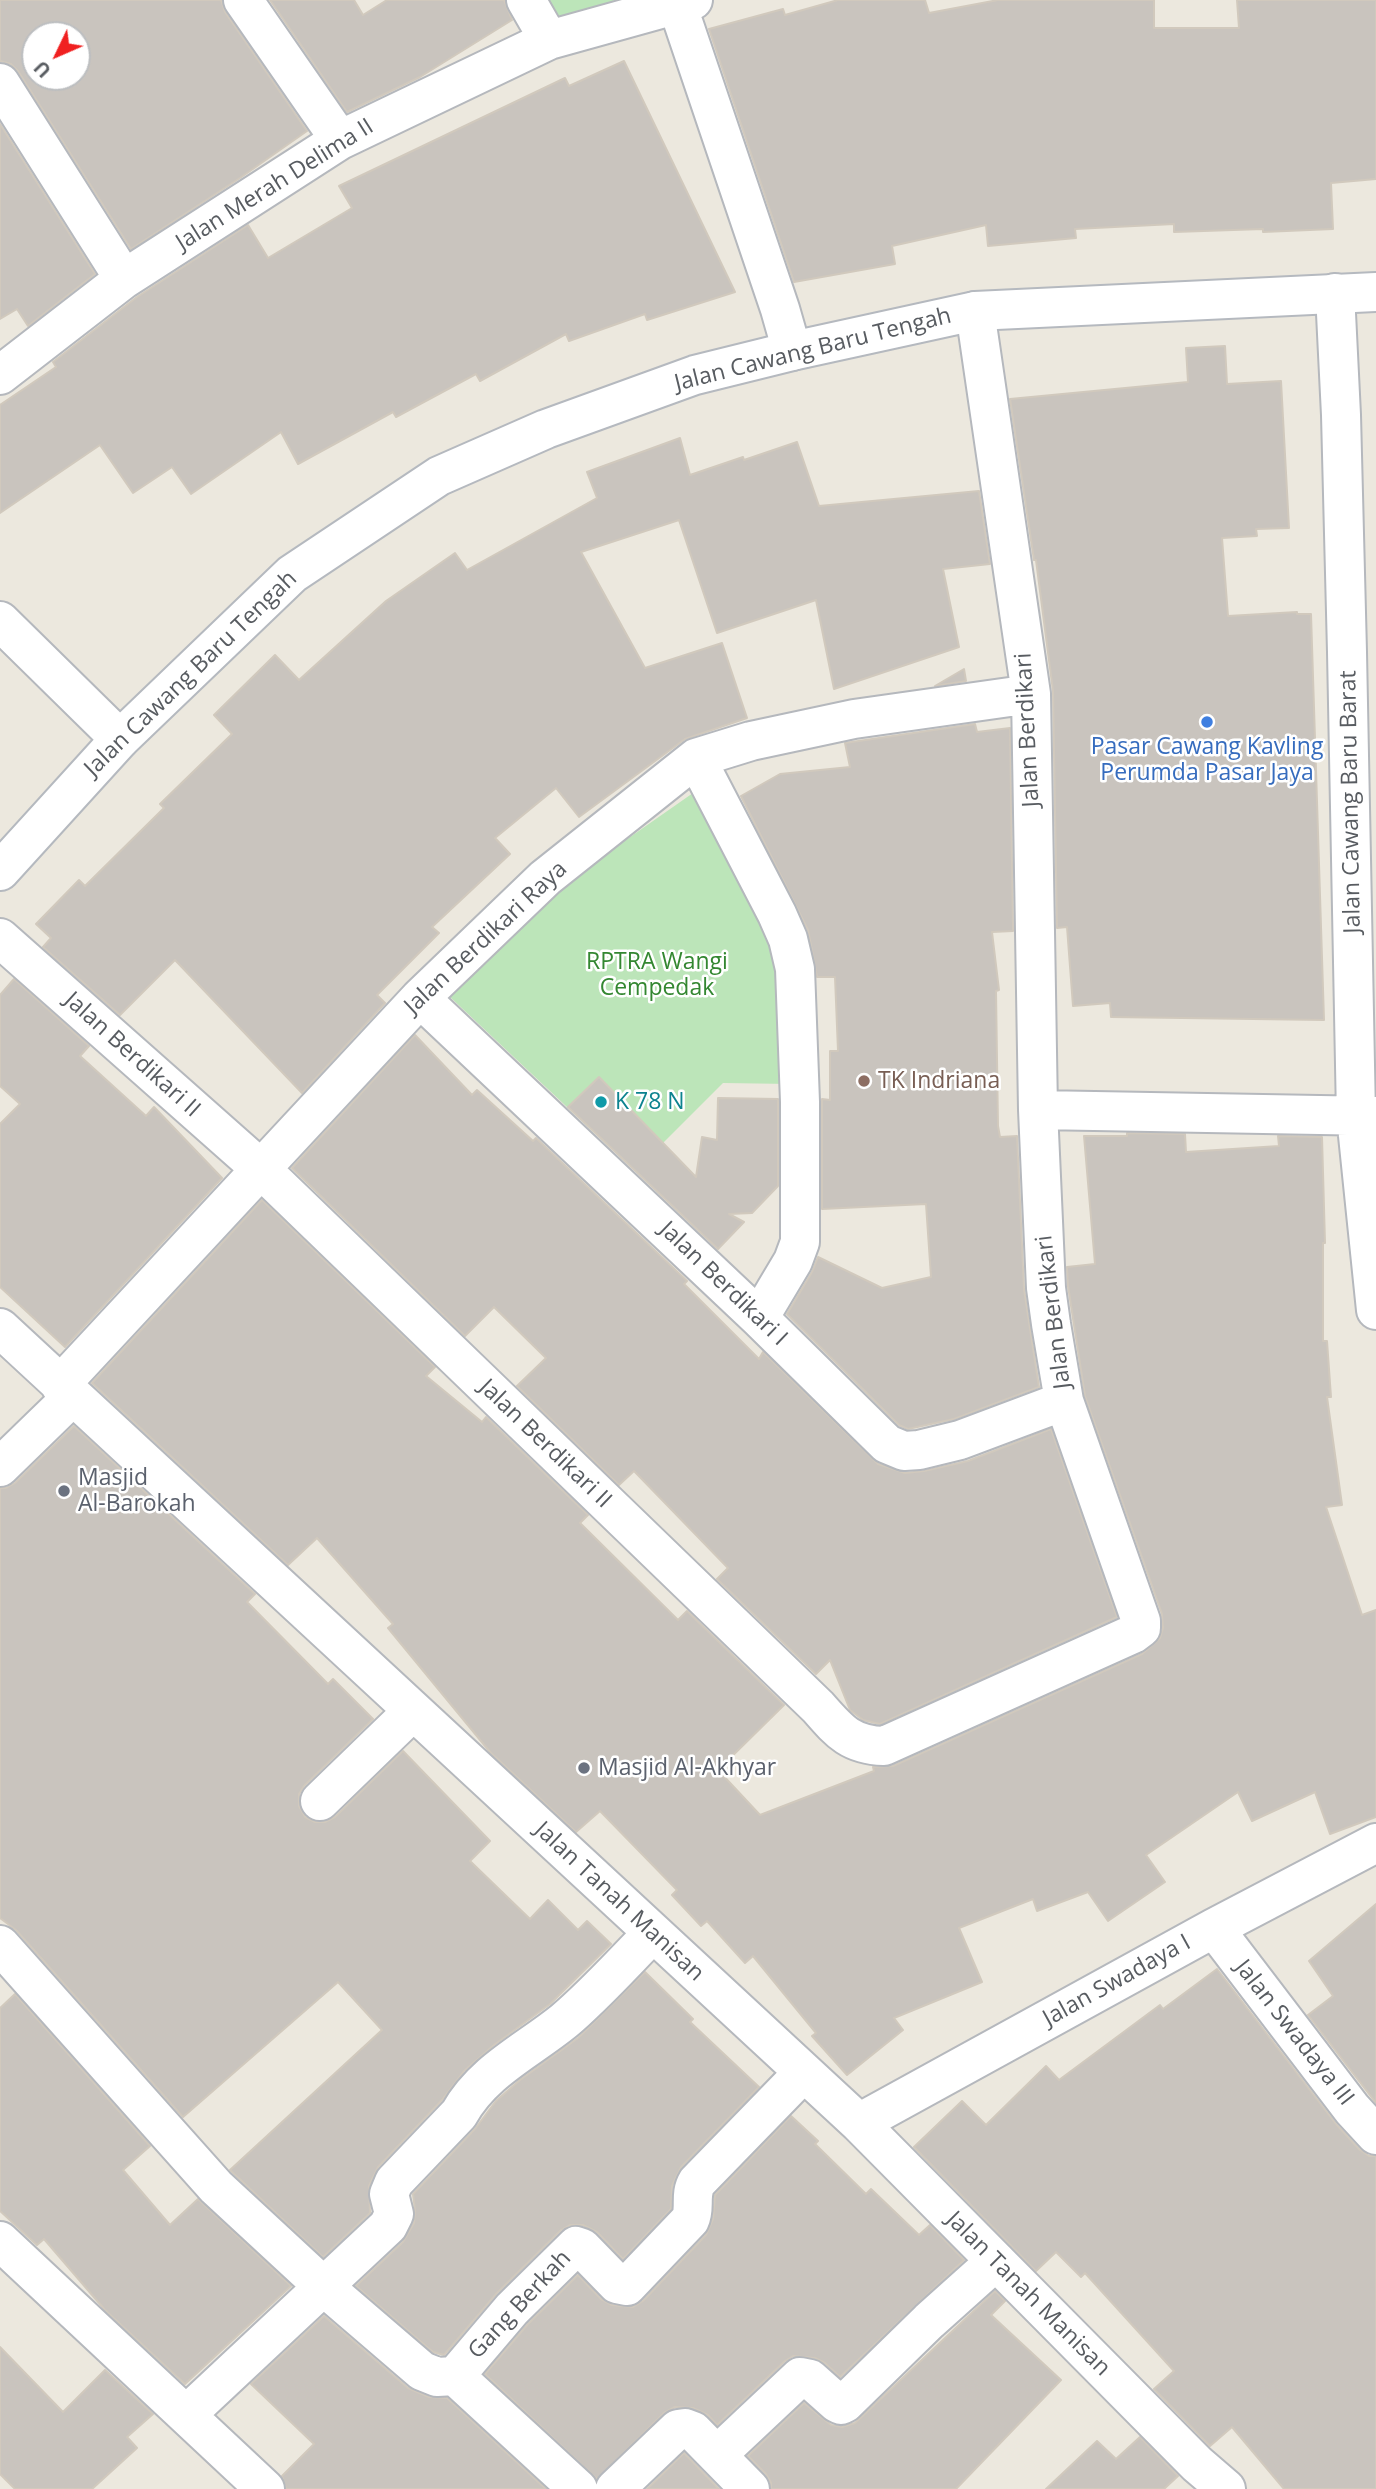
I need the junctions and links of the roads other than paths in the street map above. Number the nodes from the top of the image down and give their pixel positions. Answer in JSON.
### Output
{"nodes":[{"id":1,"x":243,"y":0,"type":"edge"},
{"id":2,"x":526,"y":0,"type":"edge"},
{"id":3,"x":685,"y":2,"type":"edge"},
{"id":4,"x":549,"y":40,"type":"junction"},
{"id":5,"x":0,"y":83,"type":"edge"},
{"id":6,"x":340,"y":140,"type":"junction"},
{"id":7,"x":124,"y":279,"type":"junction"},
{"id":8,"x":1376,"y":292,"type":"edge"},
{"id":9,"x":1335,"y":293,"type":"junction"},
{"id":10,"x":975,"y":311,"type":"junction"},
{"id":11,"x":792,"y":351,"type":"junction"},
{"id":12,"x":0,"y":375,"type":"edge"},
{"id":13,"x":0,"y":621,"type":"edge"},
{"id":14,"x":1362,"y":652,"type":"edge"},
{"id":15,"x":1031,"y":695,"type":"junction"},
{"id":16,"x":120,"y":738,"type":"junction"},
{"id":17,"x":696,"y":758,"type":"junction"},
{"id":18,"x":0,"y":871,"type":"edge"},
{"id":19,"x":0,"y":938,"type":"edge"},
{"id":20,"x":420,"y":998,"type":"junction"},
{"id":21,"x":1038,"y":1110,"type":"junction"},
{"id":22,"x":1366,"y":1116,"type":"edge"},
{"id":23,"x":262,"y":1170,"type":"junction"},
{"id":24,"x":1376,"y":1310,"type":"edge"},
{"id":25,"x":759,"y":1318,"type":"junction"},
{"id":26,"x":0,"y":1328,"type":"edge"},
{"id":27,"x":66,"y":1391,"type":"junction"},
{"id":28,"x":1064,"y":1401,"type":"junction"},
{"id":29,"x":0,"y":1467,"type":"edge"},
{"id":30,"x":1141,"y":1628,"type":"joint"},
{"id":31,"x":413,"y":1711,"type":"junction"},
{"id":32,"x":320,"y":1801,"type":"dead end"},
{"id":33,"x":1376,"y":1843,"type":"edge"},
{"id":34,"x":1214,"y":1928,"type":"junction"},
{"id":35,"x":653,"y":1933,"type":"junction"},
{"id":36,"x":6,"y":1965,"type":"edge"},
{"id":37,"x":803,"y":2073,"type":"junction"},
{"id":38,"x":859,"y":2123,"type":"junction"},
{"id":39,"x":1376,"y":2135,"type":"edge"},
{"id":40,"x":0,"y":2241,"type":"edge"},
{"id":41,"x":996,"y":2262,"type":"junction"},
{"id":42,"x":323,"y":2286,"type":"junction"},
{"id":43,"x":455,"y":2376,"type":"junction"},
{"id":44,"x":186,"y":2415,"type":"junction"},
{"id":45,"x":717,"y":2455,"type":"junction"},
{"id":46,"x":265,"y":2489,"type":"edge"},
{"id":47,"x":578,"y":2489,"type":"edge"},
{"id":48,"x":615,"y":2489,"type":"edge"},
{"id":49,"x":750,"y":2489,"type":"edge"},
{"id":50,"x":1226,"y":2489,"type":"edge"}],
"edges":[{"from":1,"to":6,"type":"street"},
{"from":2,"to":4,"type":"street"},
{"from":3,"to":4,"type":"street","name":"Jalan Merah Delima II"},
{"from":3,"to":11,"type":"street"},
{"from":4,"to":6,"type":"street","name":"Jalan Merah Delima II"},
{"from":5,"to":7,"type":"street"},
{"from":6,"to":7,"type":"street","name":"Jalan Merah Delima II"},
{"from":7,"to":12,"type":"street","name":"Jalan Merah Delima II"},
{"from":8,"to":9,"type":"street","name":"Jalan Cawang Baru Tengah"},
{"from":9,"to":10,"type":"street","name":"Jalan Cawang Baru Tengah"},
{"from":9,"to":14,"type":"street","name":"Jalan Cawang Baru Barat"},
{"from":10,"to":11,"type":"street","name":"Jalan Cawang Baru Tengah"},
{"from":10,"to":15,"type":"street","name":"Jalan Berdikari"},
{"from":11,"to":16,"type":"street","name":"Jalan Cawang Baru Tengah"},
{"from":13,"to":16,"type":"street"},
{"from":14,"to":22,"type":"street","name":"Jalan Cawang Baru Barat"},
{"from":15,"to":17,"type":"street","name":"Jalan Berdikari Raya"},
{"from":15,"to":21,"type":"street","name":"Jalan Berdikari"},
{"from":16,"to":18,"type":"street","name":"Jalan Cawang Baru Tengah"},
{"from":17,"to":20,"type":"street","name":"Jalan Berdikari Raya"},
{"from":17,"to":25,"type":"street"},
{"from":19,"to":23,"type":"street","name":"Jalan Berdikari II"},
{"from":20,"to":23,"type":"street","name":"Jalan Berdikari Raya"},
{"from":20,"to":25,"type":"street","name":"Jalan Berdikari I"},
{"from":21,"to":22,"type":"street"},
{"from":21,"to":28,"type":"street","name":"Jalan Berdikari"},
{"from":22,"to":24,"type":"street","name":"Jalan Cawang Baru Barat"},
{"from":23,"to":27,"type":"street","name":"Jalan Berdikari Raya"},
{"from":23,"to":30,"type":"street","name":"Jalan Berdikari II"},
{"from":25,"to":28,"type":"street","name":"Jalan Berdikari I"},
{"from":26,"to":27,"type":"street","name":"Jalan Tanah Manisan"},
{"from":27,"to":29,"type":"street","name":"Jalan Berdikari Raya"},
{"from":27,"to":31,"type":"street","name":"Jalan Tanah Manisan"},
{"from":28,"to":30,"type":"street","name":"Jalan Berdikari"},
{"from":31,"to":32,"type":"street"},
{"from":31,"to":35,"type":"street","name":"Jalan Tanah Manisan"},
{"from":33,"to":34,"type":"street","name":"Jalan Swadaya I"},
{"from":34,"to":38,"type":"street","name":"Jalan Swadaya I"},
{"from":34,"to":39,"type":"street","name":"Jalan Swadaya III"},
{"from":35,"to":37,"type":"street","name":"Jalan Tanah Manisan"},
{"from":35,"to":42,"type":"street"},
{"from":36,"to":42,"type":"street"},
{"from":37,"to":38,"type":"street","name":"Jalan Tanah Manisan"},
{"from":37,"to":43,"type":"street","name":"Gang Berkah"},
{"from":38,"to":41,"type":"street","name":"Jalan Tanah Manisan"},
{"from":40,"to":44,"type":"street"},
{"from":41,"to":45,"type":"street"},
{"from":41,"to":50,"type":"street","name":"Jalan Tanah Manisan"},
{"from":42,"to":43,"type":"street"},
{"from":42,"to":44,"type":"street"},
{"from":43,"to":47,"type":"street"},
{"from":44,"to":46,"type":"street"},
{"from":45,"to":48,"type":"street"},
{"from":45,"to":49,"type":"street"}]}
